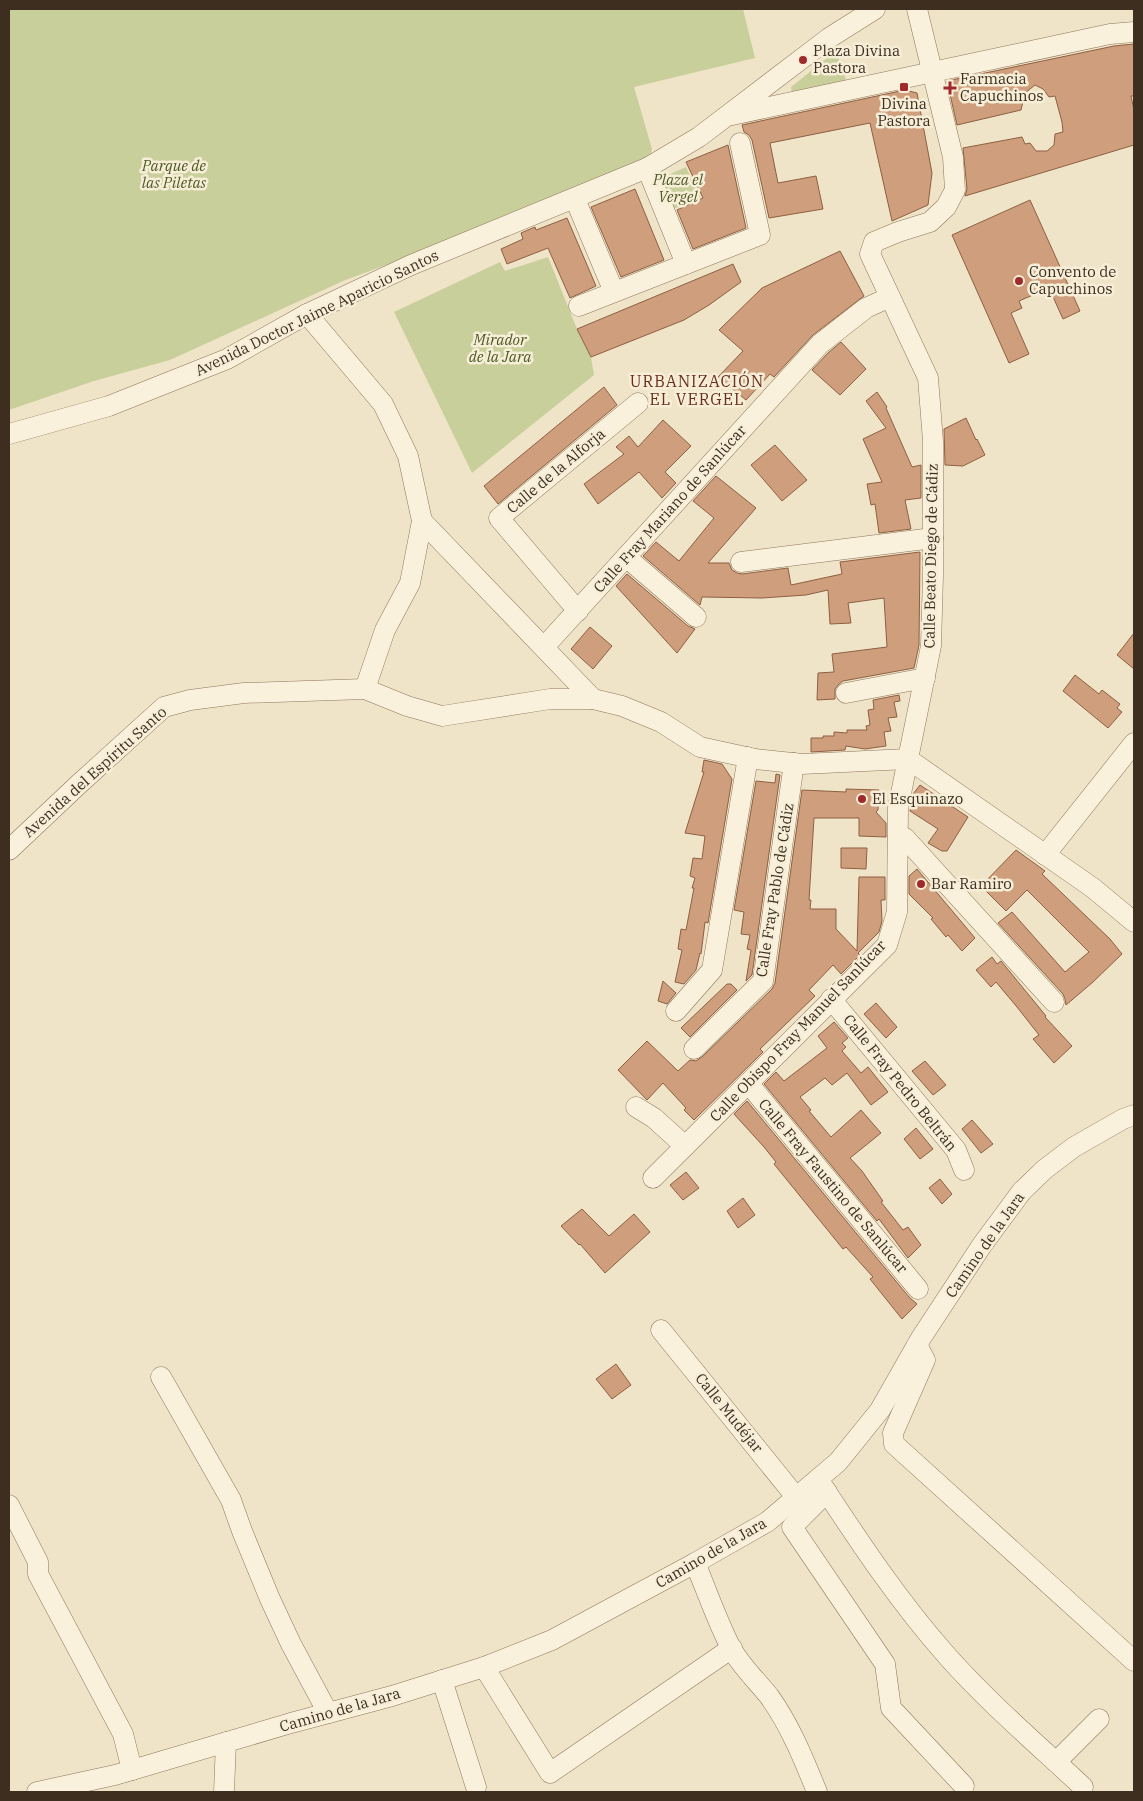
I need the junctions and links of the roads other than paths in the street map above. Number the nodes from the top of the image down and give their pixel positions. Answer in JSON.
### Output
{"nodes":[{"id":1,"x":875,"y":9,"type":"edge"},
{"id":2,"x":917,"y":9,"type":"edge"},
{"id":3,"x":1134,"y":32,"type":"edge"},
{"id":4,"x":786,"y":70,"type":"junction"},
{"id":5,"x":932,"y":73,"type":"junction"},
{"id":6,"x":791,"y":101,"type":"junction"},
{"id":7,"x":723,"y":117,"type":"junction"},
{"id":8,"x":740,"y":143,"type":"dead end"},
{"id":9,"x":647,"y":168,"type":"junction"},
{"id":10,"x":575,"y":198,"type":"junction"},
{"id":11,"x":686,"y":264,"type":"junction"},
{"id":12,"x":614,"y":292,"type":"junction"},
{"id":13,"x":890,"y":297,"type":"junction"},
{"id":14,"x":579,"y":306,"type":"dead end"},
{"id":15,"x":307,"y":314,"type":"junction"},
{"id":16,"x":638,"y":403,"type":"dead end"},
{"id":17,"x":9,"y":434,"type":"edge"},
{"id":18,"x":422,"y":521,"type":"junction"},
{"id":19,"x":933,"y":538,"type":"junction"},
{"id":20,"x":626,"y":557,"type":"junction"},
{"id":21,"x":741,"y":562,"type":"dead end"},
{"id":22,"x":578,"y":611,"type":"junction"},
{"id":23,"x":696,"y":617,"type":"dead end"},
{"id":24,"x":544,"y":647,"type":"junction"},
{"id":25,"x":925,"y":678,"type":"junction"},
{"id":26,"x":364,"y":688,"type":"junction"},
{"id":27,"x":846,"y":693,"type":"dead end"},
{"id":28,"x":593,"y":698,"type":"junction"},
{"id":29,"x":1134,"y":743,"type":"edge"},
{"id":30,"x":748,"y":757,"type":"junction"},
{"id":31,"x":908,"y":759,"type":"junction"},
{"id":32,"x":794,"y":764,"type":"junction"},
{"id":33,"x":898,"y":837,"type":"junction"},
{"id":34,"x":9,"y":850,"type":"edge"},
{"id":35,"x":1046,"y":855,"type":"junction"},
{"id":36,"x":1134,"y":922,"type":"edge"},
{"id":37,"x":831,"y":1000,"type":"junction"},
{"id":38,"x":1054,"y":1002,"type":"dead end"},
{"id":39,"x":676,"y":1011,"type":"dead end"},
{"id":40,"x":694,"y":1049,"type":"dead end"},
{"id":41,"x":748,"y":1083,"type":"junction"},
{"id":42,"x":636,"y":1107,"type":"dead end"},
{"id":43,"x":1134,"y":1115,"type":"edge"},
{"id":44,"x":685,"y":1146,"type":"junction"},
{"id":45,"x":964,"y":1170,"type":"dead end"},
{"id":46,"x":653,"y":1178,"type":"dead end"},
{"id":47,"x":918,"y":1289,"type":"dead end"},
{"id":48,"x":662,"y":1330,"type":"dead end"},
{"id":49,"x":918,"y":1345,"type":"junction"},
{"id":50,"x":161,"y":1377,"type":"dead end"},
{"id":51,"x":822,"y":1485,"type":"junction"},
{"id":52,"x":796,"y":1497,"type":"junction"},
{"id":53,"x":9,"y":1506,"type":"edge"},
{"id":54,"x":694,"y":1564,"type":"junction"},
{"id":55,"x":732,"y":1648,"type":"junction"},
{"id":56,"x":1134,"y":1661,"type":"edge"},
{"id":57,"x":484,"y":1667,"type":"junction"},
{"id":58,"x":442,"y":1680,"type":"junction"},
{"id":59,"x":328,"y":1713,"type":"junction"},
{"id":60,"x":1099,"y":1719,"type":"dead end"},
{"id":61,"x":226,"y":1742,"type":"junction"},
{"id":62,"x":1056,"y":1762,"type":"junction"},
{"id":63,"x":132,"y":1770,"type":"junction"},
{"id":64,"x":964,"y":1786,"type":"dead end"},
{"id":65,"x":476,"y":1787,"type":"dead end"},
{"id":66,"x":1084,"y":1787,"type":"dead end"},
{"id":67,"x":37,"y":1792,"type":"edge"},
{"id":68,"x":224,"y":1792,"type":"edge"},
{"id":69,"x":817,"y":1792,"type":"edge"}],
"edges":[{"from":1,"to":4,"type":"street"},
{"from":2,"to":5,"type":"street"},
{"from":3,"to":5,"type":"street"},
{"from":4,"to":6,"type":"street"},
{"from":4,"to":7,"type":"street"},
{"from":5,"to":6,"type":"street"},
{"from":5,"to":13,"type":"street","name":"Calle Beato Diego de Cádiz"},
{"from":6,"to":7,"type":"street"},
{"from":7,"to":9,"type":"street","name":"Avenida Doctor Jaime Aparicio Santos"},
{"from":8,"to":11,"type":"street"},
{"from":9,"to":10,"type":"street","name":"Avenida Doctor Jaime Aparicio Santos"},
{"from":9,"to":11,"type":"street"},
{"from":10,"to":12,"type":"street"},
{"from":10,"to":15,"type":"street","name":"Avenida Doctor Jaime Aparicio Santos"},
{"from":11,"to":12,"type":"street"},
{"from":12,"to":14,"type":"street"},
{"from":13,"to":19,"type":"street","name":"Calle Beato Diego de Cádiz"},
{"from":13,"to":20,"type":"street","name":"Calle Fray Mariano de Sanlúcar"},
{"from":15,"to":17,"type":"street","name":"Avenida Doctor Jaime Aparicio Santos"},
{"from":15,"to":18,"type":"street"},
{"from":16,"to":22,"type":"street","name":"Calle de la Alforja"},
{"from":18,"to":24,"type":"street"},
{"from":18,"to":26,"type":"street"},
{"from":19,"to":21,"type":"street"},
{"from":19,"to":25,"type":"street","name":"Calle Beato Diego de Cádiz"},
{"from":20,"to":22,"type":"street","name":"Calle Fray Mariano de Sanlúcar"},
{"from":20,"to":23,"type":"street"},
{"from":22,"to":24,"type":"street","name":"Calle Fray Mariano de Sanlúcar"},
{"from":24,"to":28,"type":"street"},
{"from":25,"to":27,"type":"street"},
{"from":25,"to":31,"type":"street","name":"Calle Beato Diego de Cádiz"},
{"from":26,"to":28,"type":"street"},
{"from":26,"to":34,"type":"street","name":"Avenida del Espíritu Santo"},
{"from":28,"to":30,"type":"street"},
{"from":29,"to":35,"type":"street"},
{"from":30,"to":32,"type":"street"},
{"from":30,"to":39,"type":"street"},
{"from":31,"to":32,"type":"street"},
{"from":31,"to":33,"type":"street","name":"Calle Obispo Fray Manuel Sanlúcar"},
{"from":31,"to":35,"type":"street"},
{"from":32,"to":40,"type":"street","name":"Calle Fray Pablo de Cádiz"},
{"from":33,"to":37,"type":"street","name":"Calle Obispo Fray Manuel Sanlúcar"},
{"from":33,"to":38,"type":"street"},
{"from":35,"to":36,"type":"street"},
{"from":37,"to":41,"type":"street","name":"Calle Obispo Fray Manuel Sanlúcar"},
{"from":37,"to":45,"type":"street","name":"Calle Fray Pedro Beltrán"},
{"from":41,"to":44,"type":"street","name":"Calle Obispo Fray Manuel Sanlúcar"},
{"from":41,"to":47,"type":"street","name":"Calle Fray Faustino de Sanlúcar"},
{"from":42,"to":44,"type":"street"},
{"from":43,"to":49,"type":"street","name":"Camino de la Jara"},
{"from":44,"to":46,"type":"street","name":"Calle Obispo Fray Manuel Sanlúcar"},
{"from":48,"to":52,"type":"street","name":"Calle Mudéjar"},
{"from":49,"to":51,"type":"street","name":"Camino de la Jara"},
{"from":49,"to":56,"type":"street"},
{"from":50,"to":59,"type":"street"},
{"from":51,"to":52,"type":"street","name":"Camino de la Jara"},
{"from":51,"to":62,"type":"street"},
{"from":51,"to":64,"type":"street"},
{"from":52,"to":54,"type":"street","name":"Camino de la Jara"},
{"from":53,"to":63,"type":"street"},
{"from":54,"to":55,"type":"street"},
{"from":54,"to":57,"type":"street","name":"Camino de la Jara"},
{"from":55,"to":57,"type":"street"},
{"from":55,"to":69,"type":"street"},
{"from":57,"to":58,"type":"street","name":"Camino de la Jara"},
{"from":58,"to":59,"type":"street","name":"Camino de la Jara"},
{"from":58,"to":65,"type":"street"},
{"from":59,"to":61,"type":"street","name":"Camino de la Jara"},
{"from":60,"to":62,"type":"street"},
{"from":61,"to":63,"type":"street","name":"Camino de la Jara"},
{"from":61,"to":68,"type":"street"},
{"from":62,"to":66,"type":"street"},
{"from":63,"to":67,"type":"street","name":"Camino de la Jara"}]}
